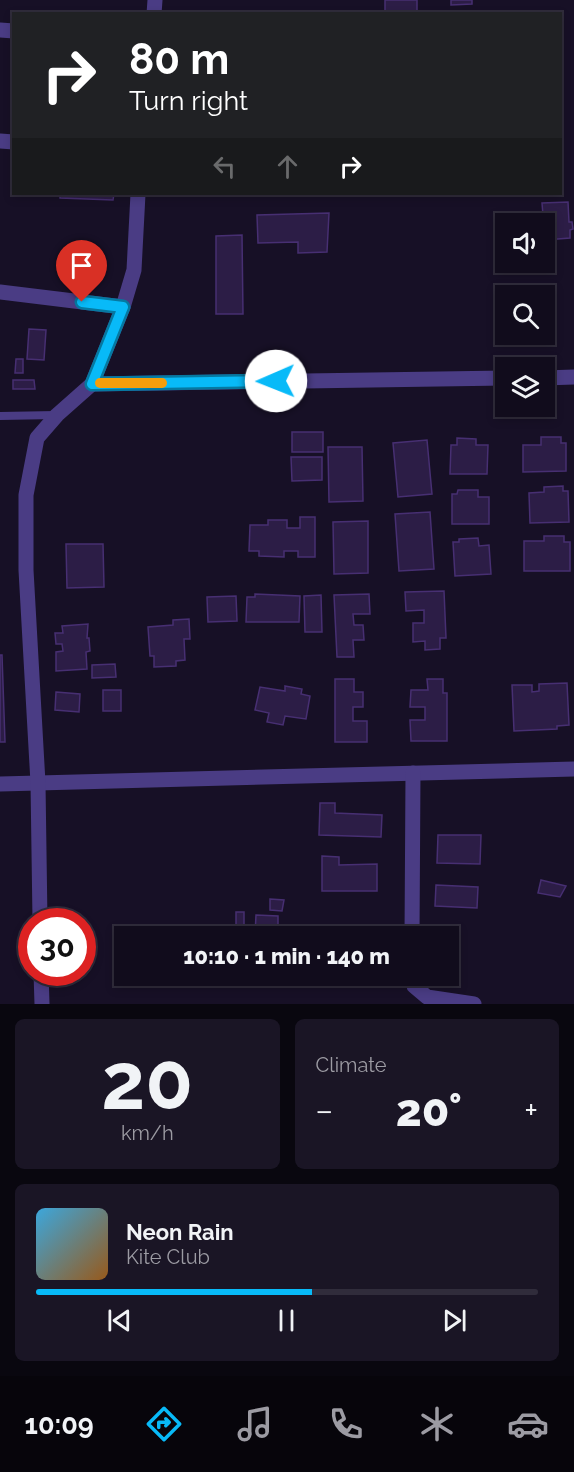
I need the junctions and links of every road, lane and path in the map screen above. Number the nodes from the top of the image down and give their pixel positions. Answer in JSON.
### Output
{"nodes":[{"id":1,"x":138,"y":195,"type":"edge"},
{"id":2,"x":0,"y":292,"type":"edge"},
{"id":3,"x":123,"y":307,"type":"junction"},
{"id":4,"x":574,"y":377,"type":"edge"},
{"id":5,"x":495,"y":378,"type":"edge"},
{"id":6,"x":555,"y":378,"type":"edge"},
{"id":7,"x":92,"y":384,"type":"junction"},
{"id":8,"x":57,"y":415,"type":"junction"},
{"id":9,"x":0,"y":416,"type":"edge"},
{"id":10,"x":574,"y":769,"type":"edge"},
{"id":11,"x":413,"y":773,"type":"junction"},
{"id":12,"x":38,"y":783,"type":"junction"},
{"id":13,"x":0,"y":784,"type":"edge"},
{"id":14,"x":40,"y":908,"type":"edge"},
{"id":15,"x":412,"y":926,"type":"edge"},
{"id":16,"x":41,"y":986,"type":"edge"},
{"id":17,"x":414,"y":986,"type":"edge"},
{"id":18,"x":42,"y":1004,"type":"edge"},
{"id":19,"x":474,"y":1004,"type":"edge"}],
"edges":[{"from":1,"to":3,"type":"street"},
{"from":2,"to":3,"type":"street"},
{"from":3,"to":7,"type":"street"},
{"from":4,"to":6,"type":"street"},
{"from":5,"to":7,"type":"street"},
{"from":7,"to":8,"type":"street"},
{"from":8,"to":9,"type":"lane"},
{"from":8,"to":12,"type":"street"},
{"from":10,"to":11,"type":"street"},
{"from":11,"to":12,"type":"street"},
{"from":11,"to":15,"type":"street"},
{"from":12,"to":13,"type":"street"},
{"from":12,"to":14,"type":"street"},
{"from":16,"to":18,"type":"street"},
{"from":17,"to":19,"type":"street"}]}
